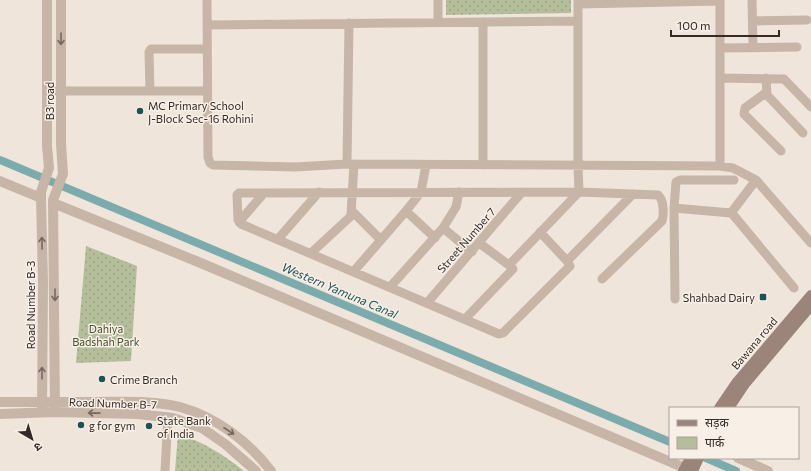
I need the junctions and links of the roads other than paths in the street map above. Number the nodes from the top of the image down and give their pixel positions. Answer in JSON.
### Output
{"nodes":[{"id":1,"x":47,"y":0,"type":"edge"},
{"id":2,"x":61,"y":0,"type":"edge"},
{"id":3,"x":207,"y":0,"type":"edge"},
{"id":4,"x":438,"y":0,"type":"edge"},
{"id":5,"x":752,"y":0,"type":"edge"},
{"id":6,"x":720,"y":1,"type":"edge"},
{"id":7,"x":578,"y":2,"type":"edge"},
{"id":8,"x":807,"y":20,"type":"dead end"},
{"id":9,"x":578,"y":21,"type":"junction"},
{"id":10,"x":753,"y":21,"type":"junction"},
{"id":11,"x":438,"y":22,"type":"junction"},
{"id":12,"x":483,"y":22,"type":"junction"},
{"id":13,"x":349,"y":23,"type":"junction"},
{"id":14,"x":207,"y":25,"type":"junction"},
{"id":15,"x":753,"y":47,"type":"junction"},
{"id":16,"x":797,"y":47,"type":"dead end"},
{"id":17,"x":720,"y":48,"type":"junction"},
{"id":18,"x":207,"y":49,"type":"junction"},
{"id":19,"x":721,"y":78,"type":"junction"},
{"id":20,"x":766,"y":78,"type":"junction"},
{"id":21,"x":47,"y":91,"type":"junction"},
{"id":22,"x":61,"y":91,"type":"junction"},
{"id":23,"x":150,"y":91,"type":"junction"},
{"id":24,"x":207,"y":91,"type":"junction"},
{"id":25,"x":767,"y":92,"type":"junction"},
{"id":26,"x":811,"y":107,"type":"edge"},
{"id":27,"x":803,"y":133,"type":"dead end"},
{"id":28,"x":781,"y":151,"type":"dead end"},
{"id":29,"x":350,"y":164,"type":"junction"},
{"id":30,"x":426,"y":165,"type":"junction"},
{"id":31,"x":483,"y":165,"type":"junction"},
{"id":32,"x":578,"y":166,"type":"junction"},
{"id":33,"x":720,"y":166,"type":"junction"},
{"id":34,"x":734,"y":180,"type":"dead end"},
{"id":35,"x":756,"y":180,"type":"junction"},
{"id":36,"x":0,"y":181,"type":"edge"},
{"id":37,"x":319,"y":192,"type":"junction"},
{"id":38,"x":352,"y":192,"type":"junction"},
{"id":39,"x":421,"y":192,"type":"junction"},
{"id":40,"x":459,"y":192,"type":"junction"},
{"id":41,"x":522,"y":192,"type":"junction"},
{"id":42,"x":579,"y":192,"type":"junction"},
{"id":43,"x":264,"y":193,"type":"junction"},
{"id":44,"x":633,"y":194,"type":"junction"},
{"id":45,"x":41,"y":195,"type":"junction"},
{"id":46,"x":53,"y":201,"type":"junction"},
{"id":47,"x":674,"y":208,"type":"junction"},
{"id":48,"x":352,"y":211,"type":"junction"},
{"id":49,"x":406,"y":212,"type":"junction"},
{"id":50,"x":731,"y":213,"type":"junction"},
{"id":51,"x":239,"y":222,"type":"junction"},
{"id":52,"x":443,"y":228,"type":"junction"},
{"id":53,"x":540,"y":232,"type":"junction"},
{"id":54,"x":435,"y":238,"type":"junction"},
{"id":55,"x":278,"y":239,"type":"junction"},
{"id":56,"x":381,"y":240,"type":"junction"},
{"id":57,"x":479,"y":243,"type":"junction"},
{"id":58,"x":811,"y":243,"type":"edge"},
{"id":59,"x":472,"y":252,"type":"junction"},
{"id":60,"x":311,"y":253,"type":"junction"},
{"id":61,"x":567,"y":261,"type":"junction"},
{"id":62,"x":509,"y":265,"type":"junction"},
{"id":63,"x":354,"y":271,"type":"junction"},
{"id":64,"x":602,"y":278,"type":"dead end"},
{"id":65,"x":390,"y":287,"type":"junction"},
{"id":66,"x":794,"y":288,"type":"dead end"},
{"id":67,"x":811,"y":295,"type":"edge"},
{"id":68,"x":675,"y":299,"type":"dead end"},
{"id":69,"x":427,"y":303,"type":"junction"},
{"id":70,"x":811,"y":306,"type":"edge"},
{"id":71,"x":465,"y":319,"type":"junction"},
{"id":72,"x":0,"y":402,"type":"edge"},
{"id":73,"x":42,"y":407,"type":"junction"},
{"id":74,"x":55,"y":407,"type":"junction"},
{"id":75,"x":720,"y":407,"type":"edge"},
{"id":76,"x":730,"y":407,"type":"edge"},
{"id":77,"x":0,"y":414,"type":"edge"},
{"id":78,"x":168,"y":417,"type":"junction"},
{"id":79,"x":669,"y":457,"type":"edge"},
{"id":80,"x":674,"y":459,"type":"edge"},
{"id":81,"x":740,"y":459,"type":"edge"},
{"id":82,"x":691,"y":466,"type":"edge"},
{"id":83,"x":165,"y":471,"type":"edge"},
{"id":84,"x":256,"y":471,"type":"edge"},
{"id":85,"x":271,"y":471,"type":"edge"},
{"id":86,"x":768,"y":471,"type":"edge"}],
"edges":[{"from":1,"to":21,"type":"street","name":"B3 road"},
{"from":2,"to":22,"type":"street","name":"B3 road","one_way":true},
{"from":3,"to":14,"type":"street"},
{"from":4,"to":11,"type":"street"},
{"from":5,"to":10,"type":"street"},
{"from":6,"to":7,"type":"street"},
{"from":6,"to":17,"type":"street"},
{"from":7,"to":9,"type":"street"},
{"from":8,"to":10,"type":"street"},
{"from":9,"to":12,"type":"street"},
{"from":9,"to":32,"type":"street"},
{"from":10,"to":15,"type":"street"},
{"from":11,"to":12,"type":"street"},
{"from":11,"to":13,"type":"street"},
{"from":12,"to":31,"type":"street"},
{"from":13,"to":14,"type":"street"},
{"from":13,"to":29,"type":"street"},
{"from":14,"to":18,"type":"street"},
{"from":15,"to":16,"type":"street"},
{"from":15,"to":17,"type":"street"},
{"from":17,"to":19,"type":"street"},
{"from":18,"to":23,"type":"street"},
{"from":18,"to":24,"type":"street"},
{"from":19,"to":20,"type":"street"},
{"from":19,"to":33,"type":"street"},
{"from":20,"to":25,"type":"street"},
{"from":20,"to":26,"type":"street"},
{"from":21,"to":22,"type":"street"},
{"from":21,"to":45,"type":"street","name":"B3 road"},
{"from":22,"to":23,"type":"street"},
{"from":22,"to":46,"type":"street","name":"B3 road"},
{"from":23,"to":24,"type":"street"},
{"from":24,"to":29,"type":"street"},
{"from":25,"to":27,"type":"street"},
{"from":25,"to":28,"type":"street"},
{"from":29,"to":30,"type":"street"},
{"from":29,"to":38,"type":"street"},
{"from":30,"to":31,"type":"street"},
{"from":30,"to":39,"type":"street"},
{"from":31,"to":32,"type":"street"},
{"from":32,"to":33,"type":"street"},
{"from":32,"to":42,"type":"street"},
{"from":33,"to":35,"type":"street"},
{"from":34,"to":47,"type":"street"},
{"from":35,"to":50,"type":"street"},
{"from":35,"to":58,"type":"street"},
{"from":36,"to":45,"type":"street"},
{"from":37,"to":38,"type":"street"},
{"from":37,"to":43,"type":"street"},
{"from":37,"to":55,"type":"street"},
{"from":38,"to":39,"type":"street"},
{"from":38,"to":48,"type":"street"},
{"from":39,"to":40,"type":"street"},
{"from":39,"to":49,"type":"street"},
{"from":40,"to":41,"type":"street"},
{"from":40,"to":52,"type":"street"},
{"from":41,"to":42,"type":"street"},
{"from":41,"to":57,"type":"street","name":"Street Number 7"},
{"from":42,"to":44,"type":"street"},
{"from":42,"to":53,"type":"street"},
{"from":43,"to":51,"type":"street"},
{"from":43,"to":51,"type":"street"},
{"from":44,"to":61,"type":"street"},
{"from":44,"to":64,"type":"street"},
{"from":73,"to":45,"type":"street","name":"Road Number B-3","one_way":true},
{"from":46,"to":74,"type":"street","one_way":true},
{"from":46,"to":79,"type":"street"},
{"from":47,"to":50,"type":"street"},
{"from":47,"to":68,"type":"street"},
{"from":48,"to":56,"type":"street"},
{"from":48,"to":60,"type":"street"},
{"from":49,"to":54,"type":"street"},
{"from":49,"to":56,"type":"street"},
{"from":50,"to":66,"type":"street"},
{"from":51,"to":55,"type":"street"},
{"from":52,"to":54,"type":"street"},
{"from":52,"to":59,"type":"street"},
{"from":53,"to":61,"type":"street"},
{"from":53,"to":62,"type":"street"},
{"from":54,"to":65,"type":"street"},
{"from":55,"to":60,"type":"street"},
{"from":56,"to":63,"type":"street"},
{"from":57,"to":59,"type":"street","name":"Street Number 7"},
{"from":57,"to":62,"type":"street"},
{"from":59,"to":69,"type":"street","name":"Street Number 7"},
{"from":60,"to":63,"type":"street"},
{"from":61,"to":71,"type":"street"},
{"from":62,"to":71,"type":"street"},
{"from":63,"to":65,"type":"street"},
{"from":65,"to":69,"type":"street"},
{"from":67,"to":75,"type":"main road","name":"Bawana road"},
{"from":69,"to":71,"type":"street"},
{"from":70,"to":76,"type":"main road","name":"Bawana road"},
{"from":72,"to":73,"type":"street","name":"Road Number B-7"},
{"from":73,"to":74,"type":"street","name":"Road Number B-7"},
{"from":73,"to":77,"type":"street","name":"Road Number B-7"},
{"from":78,"to":74,"type":"street","name":"Road Number B-7","one_way":true},
{"from":74,"to":85,"type":"street","name":"Road Number B-7","one_way":true},
{"from":78,"to":83,"type":"street"},
{"from":78,"to":84,"type":"street","name":"Road Number B-7"},
{"from":80,"to":82,"type":"street"},
{"from":81,"to":86,"type":"street"}]}
